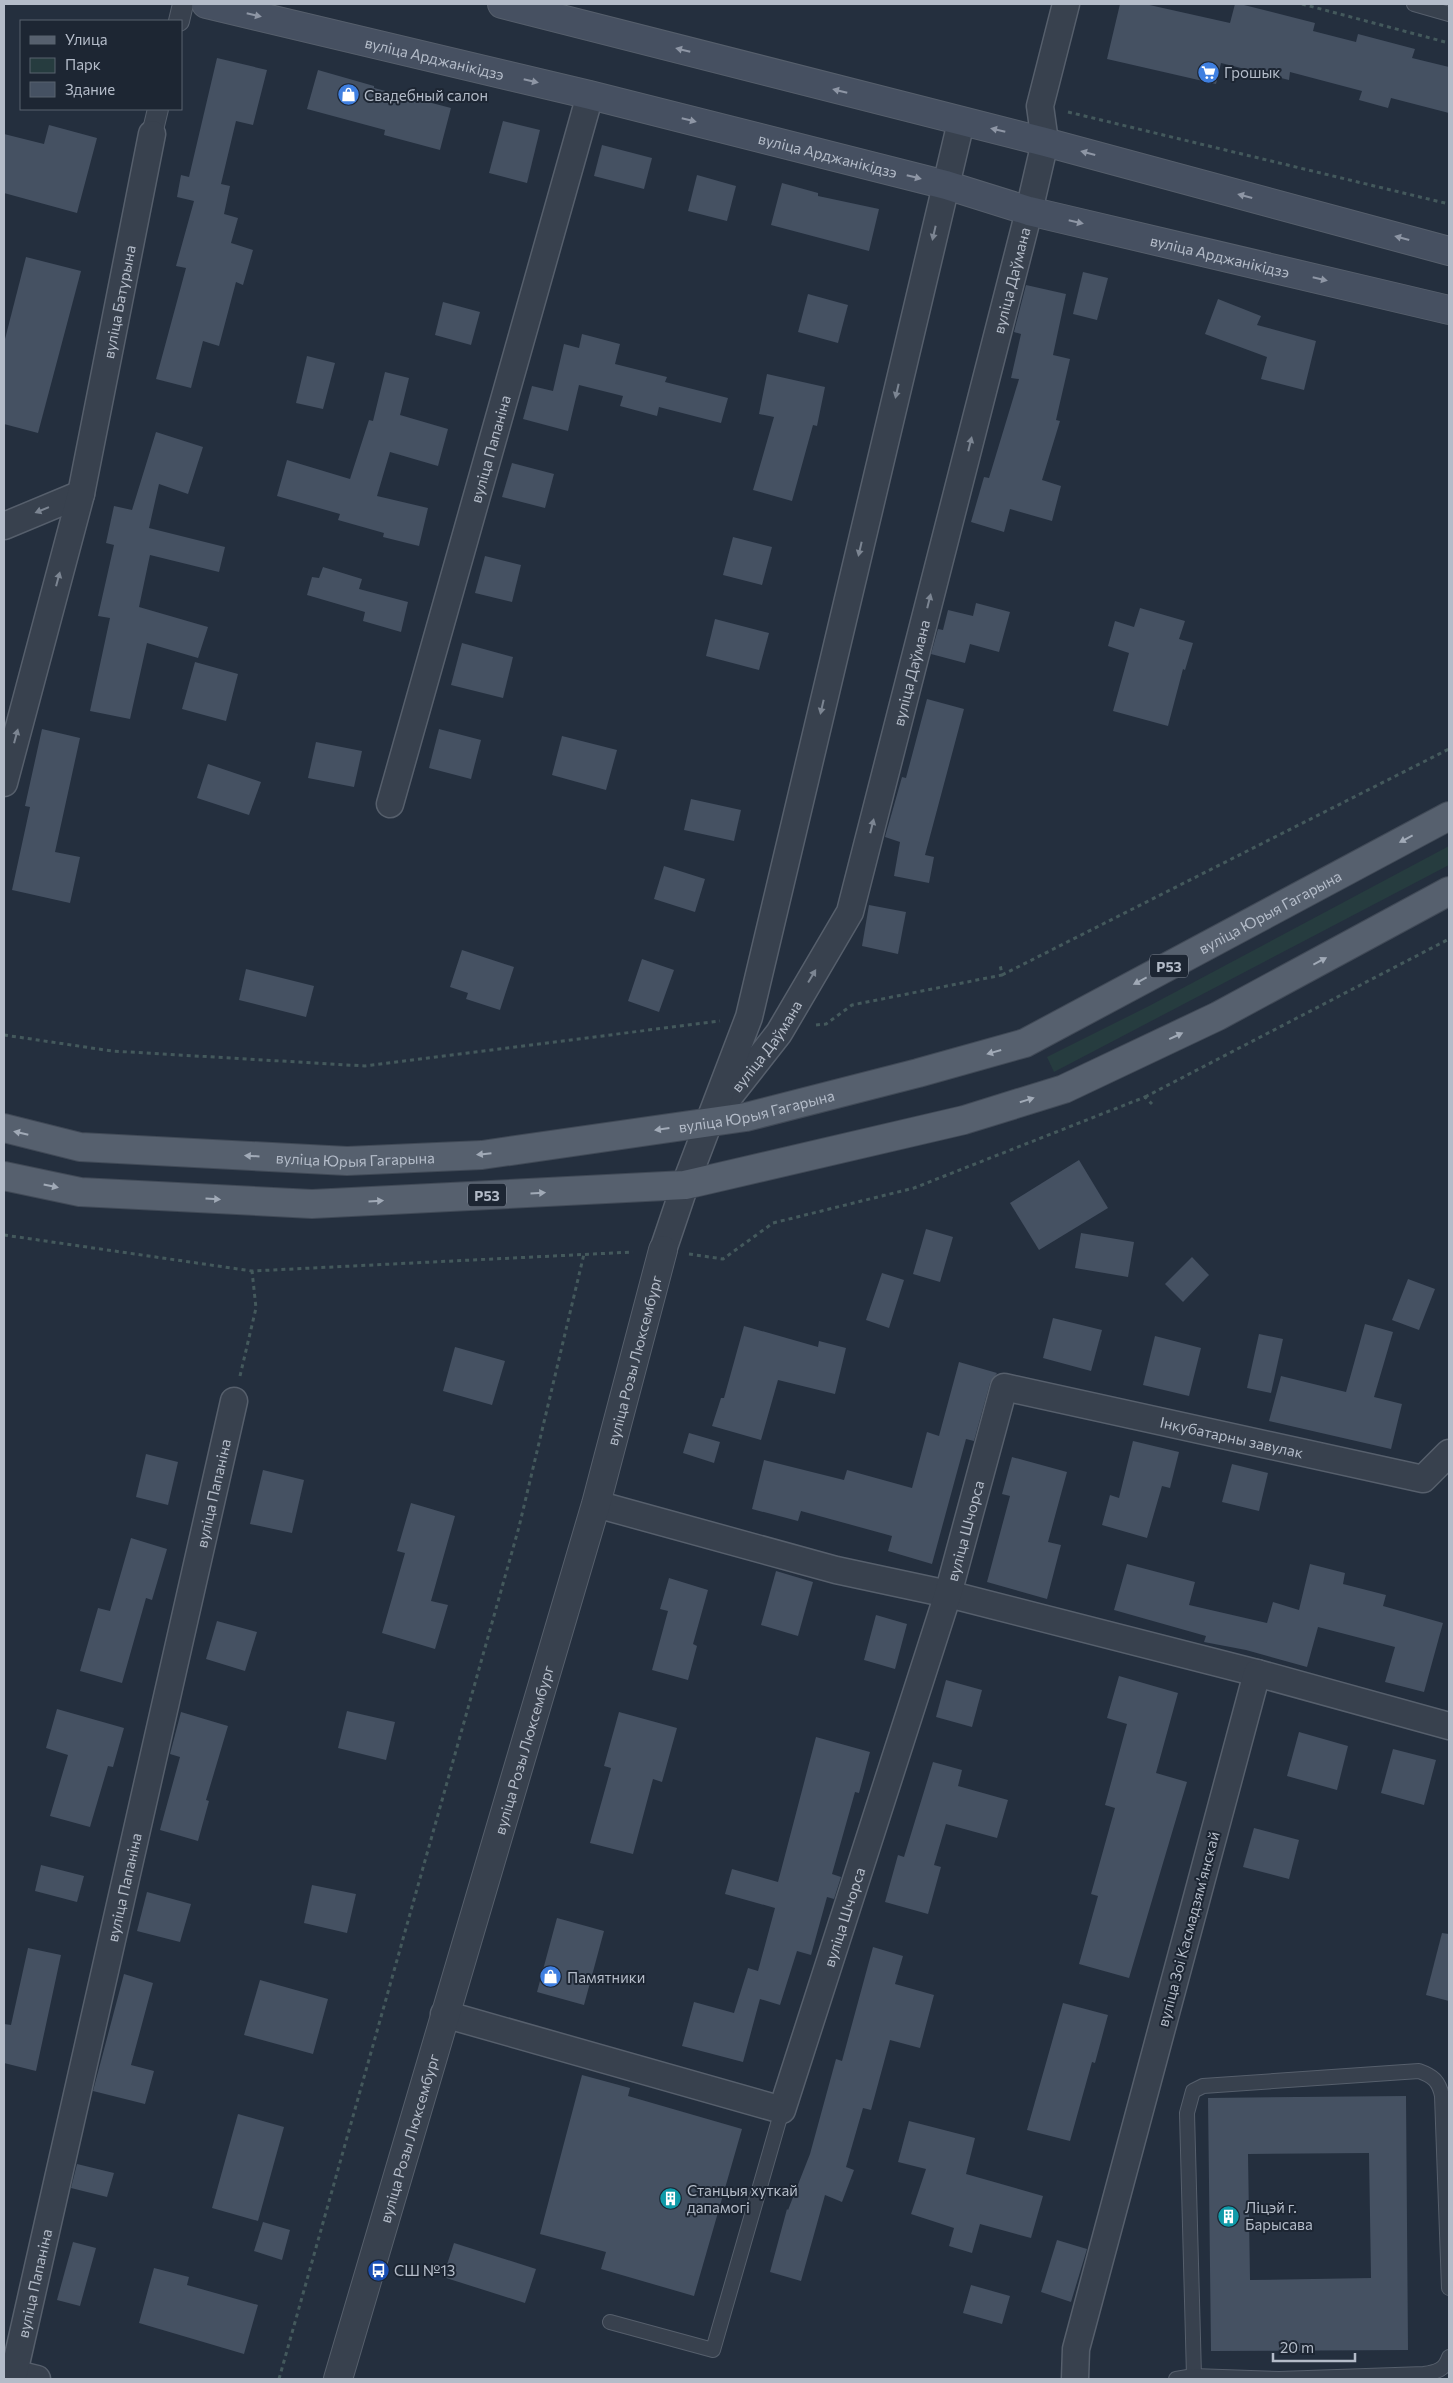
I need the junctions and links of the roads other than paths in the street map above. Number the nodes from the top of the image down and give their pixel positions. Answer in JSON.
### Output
{"nodes":[{"id":1,"x":183,"y":4,"type":"edge"},
{"id":2,"x":206,"y":4,"type":"edge"},
{"id":3,"x":502,"y":4,"type":"edge"},
{"id":4,"x":1066,"y":4,"type":"edge"},
{"id":5,"x":1414,"y":4,"type":"edge"},
{"id":6,"x":1449,"y":14,"type":"edge"},
{"id":7,"x":179,"y":20,"type":"edge"},
{"id":8,"x":590,"y":95,"type":"junction"},
{"id":9,"x":158,"y":110,"type":"edge"},
{"id":10,"x":961,"y":122,"type":"junction"},
{"id":11,"x":152,"y":134,"type":"joint"},
{"id":12,"x":1045,"y":142,"type":"junction"},
{"id":13,"x":946,"y":185,"type":"junction"},
{"id":14,"x":1029,"y":211,"type":"junction"},
{"id":15,"x":1449,"y":251,"type":"edge"},
{"id":16,"x":1449,"y":310,"type":"edge"},
{"id":17,"x":81,"y":494,"type":"junction"},
{"id":18,"x":4,"y":526,"type":"edge"},
{"id":19,"x":4,"y":783,"type":"edge"},
{"id":20,"x":390,"y":804,"type":"dead end"},
{"id":21,"x":1449,"y":816,"type":"edge"},
{"id":22,"x":1449,"y":890,"type":"edge"},
{"id":23,"x":710,"y":1122,"type":"junction"},
{"id":24,"x":4,"y":1128,"type":"edge"},
{"id":25,"x":4,"y":1176,"type":"edge"},
{"id":26,"x":685,"y":1186,"type":"junction"},
{"id":27,"x":663,"y":1250,"type":"joint"},
{"id":28,"x":1004,"y":1387,"type":"joint"},
{"id":29,"x":234,"y":1401,"type":"road end"},
{"id":30,"x":1449,"y":1453,"type":"edge"},
{"id":31,"x":596,"y":1504,"type":"junction"},
{"id":32,"x":948,"y":1594,"type":"junction"},
{"id":33,"x":1257,"y":1673,"type":"junction"},
{"id":34,"x":1449,"y":1726,"type":"edge"},
{"id":35,"x":444,"y":2014,"type":"junction"},
{"id":36,"x":782,"y":2110,"type":"junction"},
{"id":37,"x":1449,"y":2288,"type":"edge"},
{"id":38,"x":610,"y":2322,"type":"dead end"},
{"id":39,"x":1449,"y":2357,"type":"edge"},
{"id":40,"x":16,"y":2376,"type":"edge"},
{"id":41,"x":1194,"y":2376,"type":"junction"},
{"id":42,"x":338,"y":2379,"type":"edge"},
{"id":43,"x":1075,"y":2379,"type":"edge"},
{"id":44,"x":1176,"y":2379,"type":"edge"},
{"id":45,"x":1279,"y":2379,"type":"edge"}],
"edges":[{"from":1,"to":7,"type":"street"},
{"from":2,"to":8,"type":"main road","name":"вуліца Арджанікідзэ","one_way":true},
{"from":10,"to":3,"type":"main road","one_way":true},
{"from":4,"to":12,"type":"street","name":"вуліца Даўмана"},
{"from":5,"to":6,"type":"lane"},
{"from":8,"to":13,"type":"main road","name":"вуліца Арджанікідзэ","one_way":true},
{"from":8,"to":20,"type":"street","name":"вуліца Папаніна"},
{"from":9,"to":11,"type":"street","name":"вуліца Батурына"},
{"from":12,"to":10,"type":"main road","one_way":true},
{"from":10,"to":13,"type":"street","name":"вуліца Даўмана"},
{"from":11,"to":17,"type":"street","name":"вуліца Батурына"},
{"from":12,"to":14,"type":"street","name":"вуліца Даўмана"},
{"from":15,"to":12,"type":"main road","one_way":true},
{"from":13,"to":14,"type":"main road","name":"вуліца Арджанікідзэ"},
{"from":13,"to":23,"type":"street","name":"вуліца Даўмана","one_way":true},
{"from":14,"to":16,"type":"main road","name":"вуліца Арджанікідзэ","one_way":true},
{"from":23,"to":14,"type":"street","name":"вуліца Даўмана","one_way":true},
{"from":17,"to":18,"type":"street","one_way":true},
{"from":19,"to":17,"type":"street","name":"вуліца Батурына","one_way":true},
{"from":21,"to":23,"type":"main road","name":"вуліца Юрыя Гагарына","number":"Р53","one_way":true},
{"from":26,"to":22,"type":"main road","number":"Р53","one_way":true},
{"from":23,"to":24,"type":"main road","name":"вуліца Юрыя Гагарына","number":"Р53","one_way":true},
{"from":23,"to":26,"type":"street","name":"вуліца Розы Люксембург"},
{"from":25,"to":26,"type":"main road","number":"Р53","one_way":true},
{"from":26,"to":27,"type":"street","name":"вуліца Розы Люксембург"},
{"from":27,"to":31,"type":"street","name":"вуліца Розы Люксембург"},
{"from":28,"to":30,"type":"street","name":"Інкубатарны завулак"},
{"from":28,"to":32,"type":"street","name":"вуліца Шчорса"},
{"from":29,"to":40,"type":"street","name":"вуліца Папаніна"},
{"from":31,"to":32,"type":"street"},
{"from":31,"to":35,"type":"street","name":"вуліца Розы Люксембург"},
{"from":32,"to":33,"type":"street"},
{"from":32,"to":36,"type":"street","name":"вуліца Шчорса"},
{"from":33,"to":34,"type":"street"},
{"from":33,"to":43,"type":"street","name":"вуліца Зоі Касмадзямʼянскай"},
{"from":35,"to":36,"type":"street"},
{"from":35,"to":42,"type":"street","name":"вуліца Розы Люксембург"},
{"from":36,"to":38,"type":"lane"},
{"from":37,"to":41,"type":"lane"},
{"from":39,"to":45,"type":"lane"},
{"from":41,"to":44,"type":"lane"},
{"from":41,"to":45,"type":"lane"}]}
